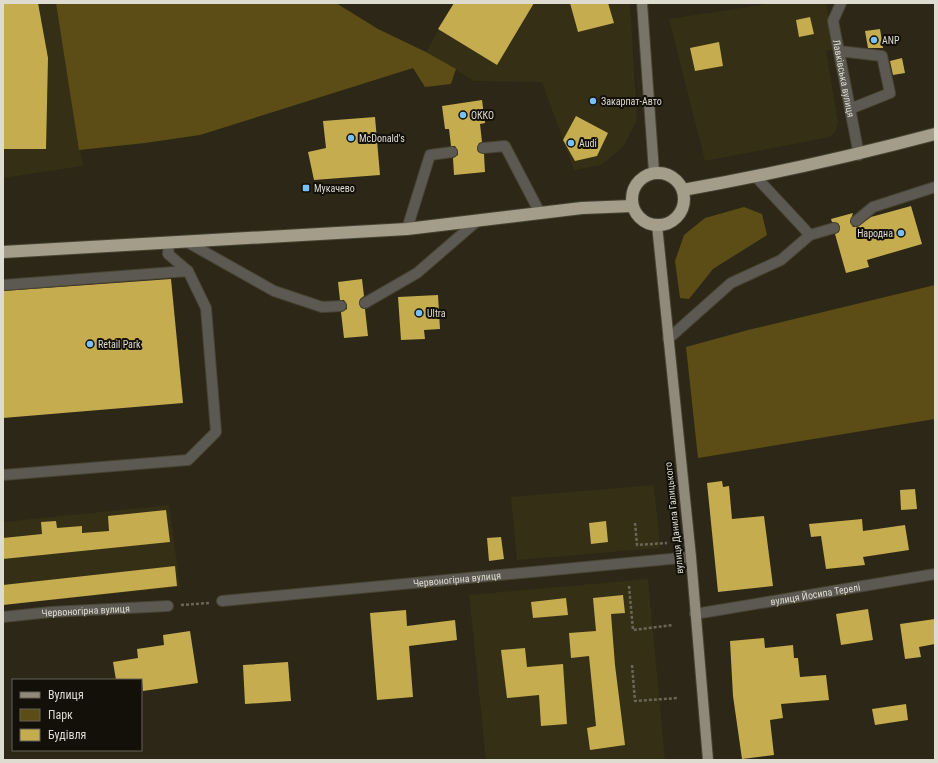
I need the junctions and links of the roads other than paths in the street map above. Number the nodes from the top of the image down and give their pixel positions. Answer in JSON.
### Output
{"nodes":[{"id":1,"x":642,"y":3,"type":"edge"},
{"id":2,"x":841,"y":3,"type":"edge"},
{"id":3,"x":839,"y":51,"type":"junction"},
{"id":4,"x":850,"y":109,"type":"junction"},
{"id":5,"x":935,"y":134,"type":"edge"},
{"id":6,"x":483,"y":148,"type":"dead end"},
{"id":7,"x":452,"y":152,"type":"dead end"},
{"id":8,"x":859,"y":154,"type":"junction"},
{"id":9,"x":654,"y":172,"type":"junction"},
{"id":10,"x":756,"y":177,"type":"junction"},
{"id":11,"x":935,"y":187,"type":"edge"},
{"id":12,"x":683,"y":190,"type":"junction"},
{"id":13,"x":632,"y":206,"type":"junction"},
{"id":14,"x":540,"y":213,"type":"junction"},
{"id":15,"x":856,"y":221,"type":"dead end"},
{"id":16,"x":476,"y":222,"type":"junction"},
{"id":17,"x":657,"y":225,"type":"junction"},
{"id":18,"x":834,"y":228,"type":"dead end"},
{"id":19,"x":407,"y":229,"type":"junction"},
{"id":20,"x":810,"y":235,"type":"junction"},
{"id":21,"x":187,"y":242,"type":"junction"},
{"id":22,"x":169,"y":243,"type":"junction"},
{"id":23,"x":3,"y":252,"type":"edge"},
{"id":24,"x":188,"y":271,"type":"junction"},
{"id":25,"x":3,"y":285,"type":"edge"},
{"id":26,"x":365,"y":303,"type":"dead end"},
{"id":27,"x":341,"y":306,"type":"dead end"},
{"id":28,"x":668,"y":339,"type":"junction"},
{"id":29,"x":3,"y":476,"type":"edge"},
{"id":30,"x":690,"y":557,"type":"junction"},
{"id":31,"x":935,"y":574,"type":"edge"},
{"id":32,"x":222,"y":602,"type":"road end"},
{"id":33,"x":168,"y":606,"type":"road end"},
{"id":34,"x":695,"y":614,"type":"junction"},
{"id":35,"x":3,"y":617,"type":"edge"},
{"id":36,"x":708,"y":760,"type":"edge"}],
"edges":[{"from":1,"to":9,"type":"street"},
{"from":2,"to":3,"type":"street","name":"Лавківська вулиця"},
{"from":3,"to":4,"type":"street","name":"Лавківська вулиця"},
{"from":3,"to":4,"type":"street"},
{"from":4,"to":8,"type":"street","name":"Лавківська вулиця"},
{"from":5,"to":8,"type":"highway"},
{"from":6,"to":14,"type":"street"},
{"from":7,"to":19,"type":"street"},
{"from":8,"to":10,"type":"highway"},
{"from":9,"to":12,"type":"highway"},
{"from":9,"to":13,"type":"highway"},
{"from":10,"to":12,"type":"highway"},
{"from":10,"to":20,"type":"street"},
{"from":11,"to":15,"type":"street"},
{"from":12,"to":17,"type":"highway"},
{"from":13,"to":14,"type":"highway"},
{"from":13,"to":17,"type":"highway"},
{"from":14,"to":16,"type":"highway"},
{"from":16,"to":19,"type":"highway"},
{"from":16,"to":26,"type":"street"},
{"from":17,"to":28,"type":"main road","name":"вулиця Данила Галицького"},
{"from":18,"to":20,"type":"street"},
{"from":19,"to":21,"type":"highway"},
{"from":20,"to":28,"type":"street"},
{"from":21,"to":22,"type":"highway"},
{"from":21,"to":27,"type":"street"},
{"from":22,"to":23,"type":"highway"},
{"from":22,"to":24,"type":"street"},
{"from":24,"to":25,"type":"street"},
{"from":24,"to":29,"type":"street"},
{"from":28,"to":30,"type":"main road","name":"вулиця Данила Галицького"},
{"from":30,"to":32,"type":"street","name":"Червоногірна вулиця"},
{"from":30,"to":34,"type":"main road","name":"вулиця Данила Галицького"},
{"from":31,"to":34,"type":"street","name":"вулиця Йосипа Терелі"},
{"from":33,"to":35,"type":"street","name":"Червоногірна вулиця"},
{"from":34,"to":36,"type":"main road","name":"вулиця Данила Галицького"}]}
